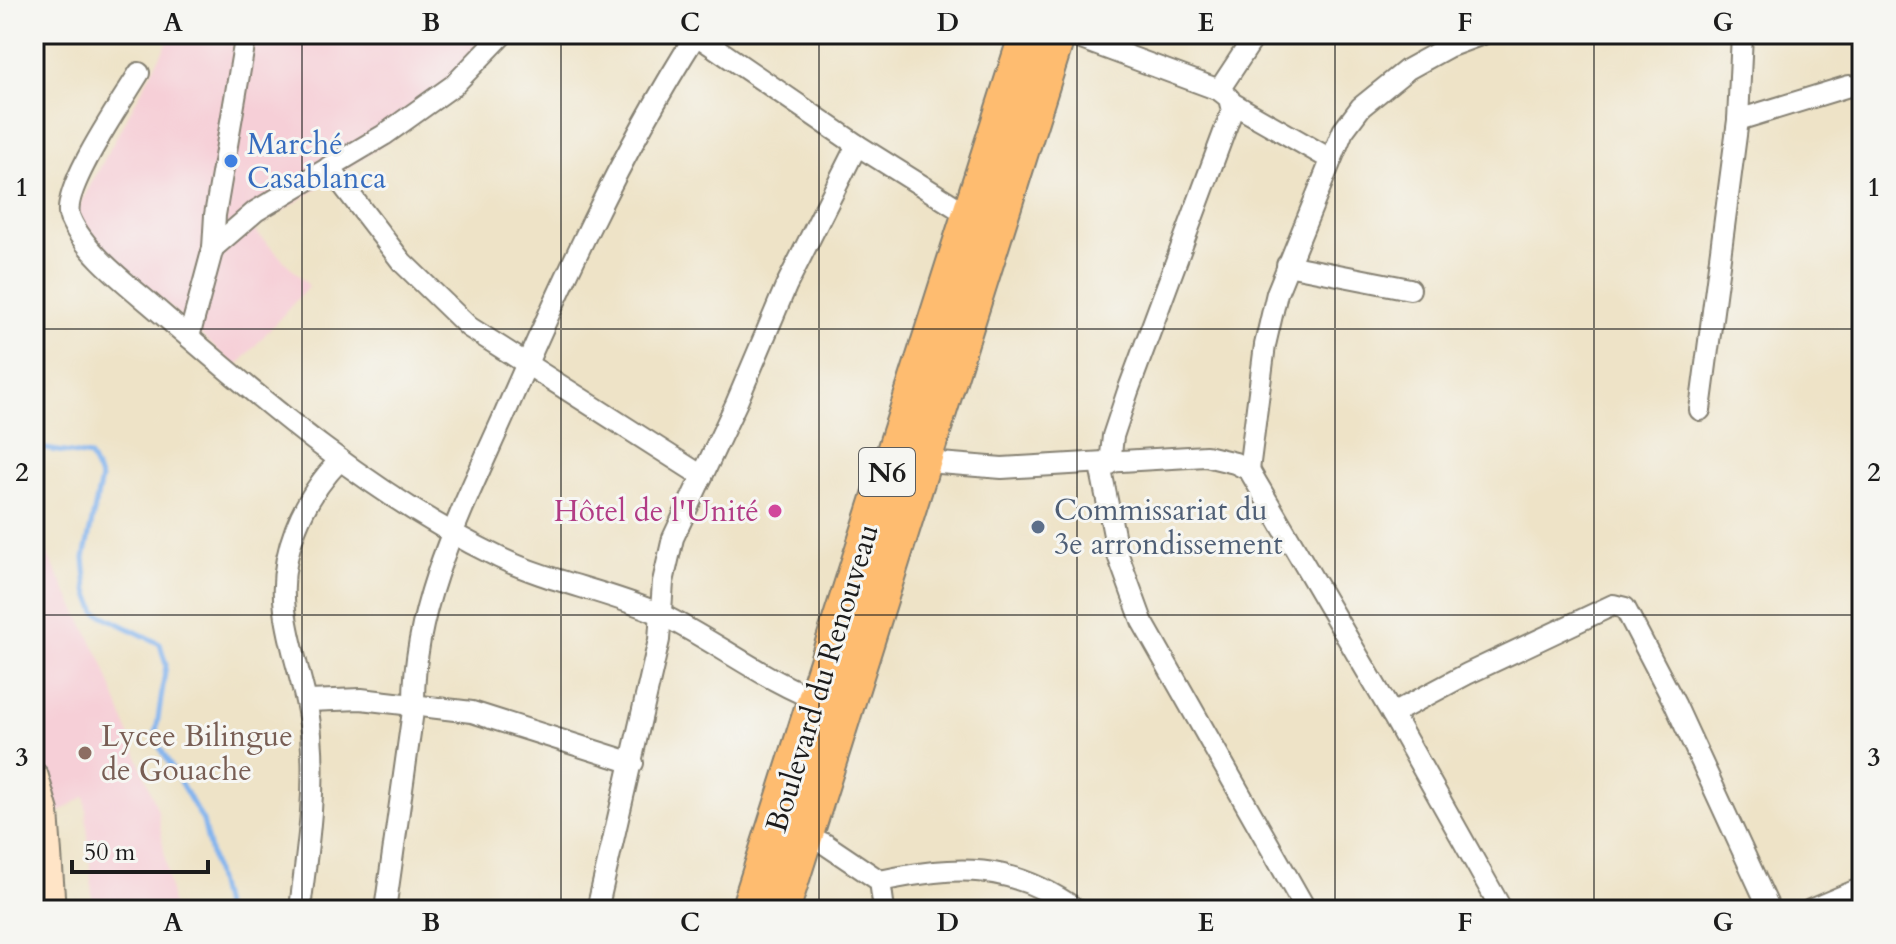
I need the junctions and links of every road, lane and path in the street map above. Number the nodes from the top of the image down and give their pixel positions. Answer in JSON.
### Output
{"nodes":[{"id":1,"x":246,"y":34,"type":"edge"},
{"id":2,"x":503,"y":34,"type":"edge"},
{"id":3,"x":695,"y":34,"type":"edge"},
{"id":4,"x":1028,"y":34,"type":"edge"},
{"id":5,"x":1057,"y":34,"type":"edge"},
{"id":6,"x":1068,"y":34,"type":"edge"},
{"id":7,"x":1256,"y":34,"type":"edge"},
{"id":8,"x":1483,"y":34,"type":"edge"},
{"id":9,"x":1742,"y":34,"type":"edge"},
{"id":10,"x":139,"y":73,"type":"dead end"},
{"id":11,"x":1849,"y":86,"type":"dead end"},
{"id":12,"x":1226,"y":97,"type":"junction"},
{"id":13,"x":1738,"y":120,"type":"junction"},
{"id":14,"x":857,"y":145,"type":"junction"},
{"id":15,"x":1330,"y":159,"type":"junction"},
{"id":16,"x":329,"y":167,"type":"junction"},
{"id":17,"x":983,"y":223,"type":"junction"},
{"id":18,"x":213,"y":248,"type":"junction"},
{"id":19,"x":1287,"y":265,"type":"junction"},
{"id":20,"x":1410,"y":289,"type":"dead end"},
{"id":21,"x":189,"y":337,"type":"junction"},
{"id":22,"x":523,"y":364,"type":"junction"},
{"id":23,"x":1700,"y":410,"type":"dead end"},
{"id":24,"x":340,"y":460,"type":"junction"},
{"id":25,"x":906,"y":461,"type":"junction"},
{"id":26,"x":1105,"y":465,"type":"junction"},
{"id":27,"x":1249,"y":470,"type":"junction"},
{"id":28,"x":702,"y":476,"type":"junction"},
{"id":29,"x":453,"y":534,"type":"junction"},
{"id":30,"x":659,"y":614,"type":"junction"},
{"id":31,"x":308,"y":701,"type":"junction"},
{"id":32,"x":414,"y":704,"type":"junction"},
{"id":33,"x":829,"y":704,"type":"junction"},
{"id":34,"x":1392,"y":714,"type":"junction"},
{"id":35,"x":633,"y":763,"type":"junction"},
{"id":36,"x":34,"y":777,"type":"edge"},
{"id":37,"x":790,"y":830,"type":"junction"},
{"id":38,"x":880,"y":881,"type":"junction"},
{"id":39,"x":1862,"y":888,"type":"edge"},
{"id":40,"x":51,"y":910,"type":"edge"},
{"id":41,"x":304,"y":910,"type":"edge"},
{"id":42,"x":385,"y":910,"type":"edge"},
{"id":43,"x":597,"y":910,"type":"edge"},
{"id":44,"x":749,"y":910,"type":"edge"},
{"id":45,"x":781,"y":910,"type":"edge"},
{"id":46,"x":884,"y":910,"type":"edge"},
{"id":47,"x":1077,"y":910,"type":"edge"},
{"id":48,"x":1306,"y":910,"type":"edge"},
{"id":49,"x":1502,"y":910,"type":"edge"},
{"id":50,"x":1770,"y":910,"type":"edge"},
{"id":51,"x":1810,"y":910,"type":"edge"}],
"edges":[{"from":1,"to":18,"type":"street"},
{"from":2,"to":16,"type":"street"},
{"from":3,"to":14,"type":"street"},
{"from":3,"to":22,"type":"street"},
{"from":4,"to":17,"type":"highway","name":"Boulevard du Renouveau","number":"N6"},
{"from":5,"to":17,"type":"highway","name":"Boulevard du Renouveau","number":"N6"},
{"from":6,"to":12,"type":"street"},
{"from":7,"to":12,"type":"street"},
{"from":8,"to":15,"type":"street"},
{"from":9,"to":13,"type":"street"},
{"from":10,"to":21,"type":"street"},
{"from":11,"to":13,"type":"street"},
{"from":12,"to":15,"type":"street"},
{"from":12,"to":26,"type":"street"},
{"from":13,"to":23,"type":"street"},
{"from":14,"to":17,"type":"street"},
{"from":14,"to":28,"type":"street"},
{"from":15,"to":19,"type":"street"},
{"from":16,"to":18,"type":"street"},
{"from":16,"to":22,"type":"street"},
{"from":17,"to":25,"type":"highway","name":"Boulevard du Renouveau","number":"N6"},
{"from":18,"to":21,"type":"street"},
{"from":19,"to":20,"type":"street"},
{"from":19,"to":27,"type":"street"},
{"from":21,"to":24,"type":"street"},
{"from":22,"to":28,"type":"street"},
{"from":22,"to":29,"type":"street"},
{"from":24,"to":29,"type":"street"},
{"from":24,"to":31,"type":"street"},
{"from":25,"to":26,"type":"street"},
{"from":25,"to":33,"type":"highway","name":"Boulevard du Renouveau","number":"N6"},
{"from":26,"to":27,"type":"street"},
{"from":26,"to":48,"type":"street"},
{"from":27,"to":34,"type":"street"},
{"from":28,"to":30,"type":"street"},
{"from":29,"to":30,"type":"street"},
{"from":29,"to":32,"type":"street"},
{"from":30,"to":33,"type":"street"},
{"from":30,"to":35,"type":"street"},
{"from":31,"to":32,"type":"street"},
{"from":31,"to":41,"type":"street"},
{"from":32,"to":35,"type":"street"},
{"from":32,"to":42,"type":"street"},
{"from":33,"to":37,"type":"highway","name":"Boulevard du Renouveau","number":"N6"},
{"from":34,"to":49,"type":"street"},
{"from":34,"to":50,"type":"street"},
{"from":35,"to":43,"type":"street"},
{"from":36,"to":40,"type":"street"},
{"from":37,"to":38,"type":"street"},
{"from":37,"to":44,"type":"highway","name":"Boulevard du Renouveau","number":"N6"},
{"from":37,"to":45,"type":"highway","name":"Boulevard du Renouveau","number":"N6"},
{"from":38,"to":46,"type":"street"},
{"from":38,"to":47,"type":"street"},
{"from":39,"to":51,"type":"street"}]}
